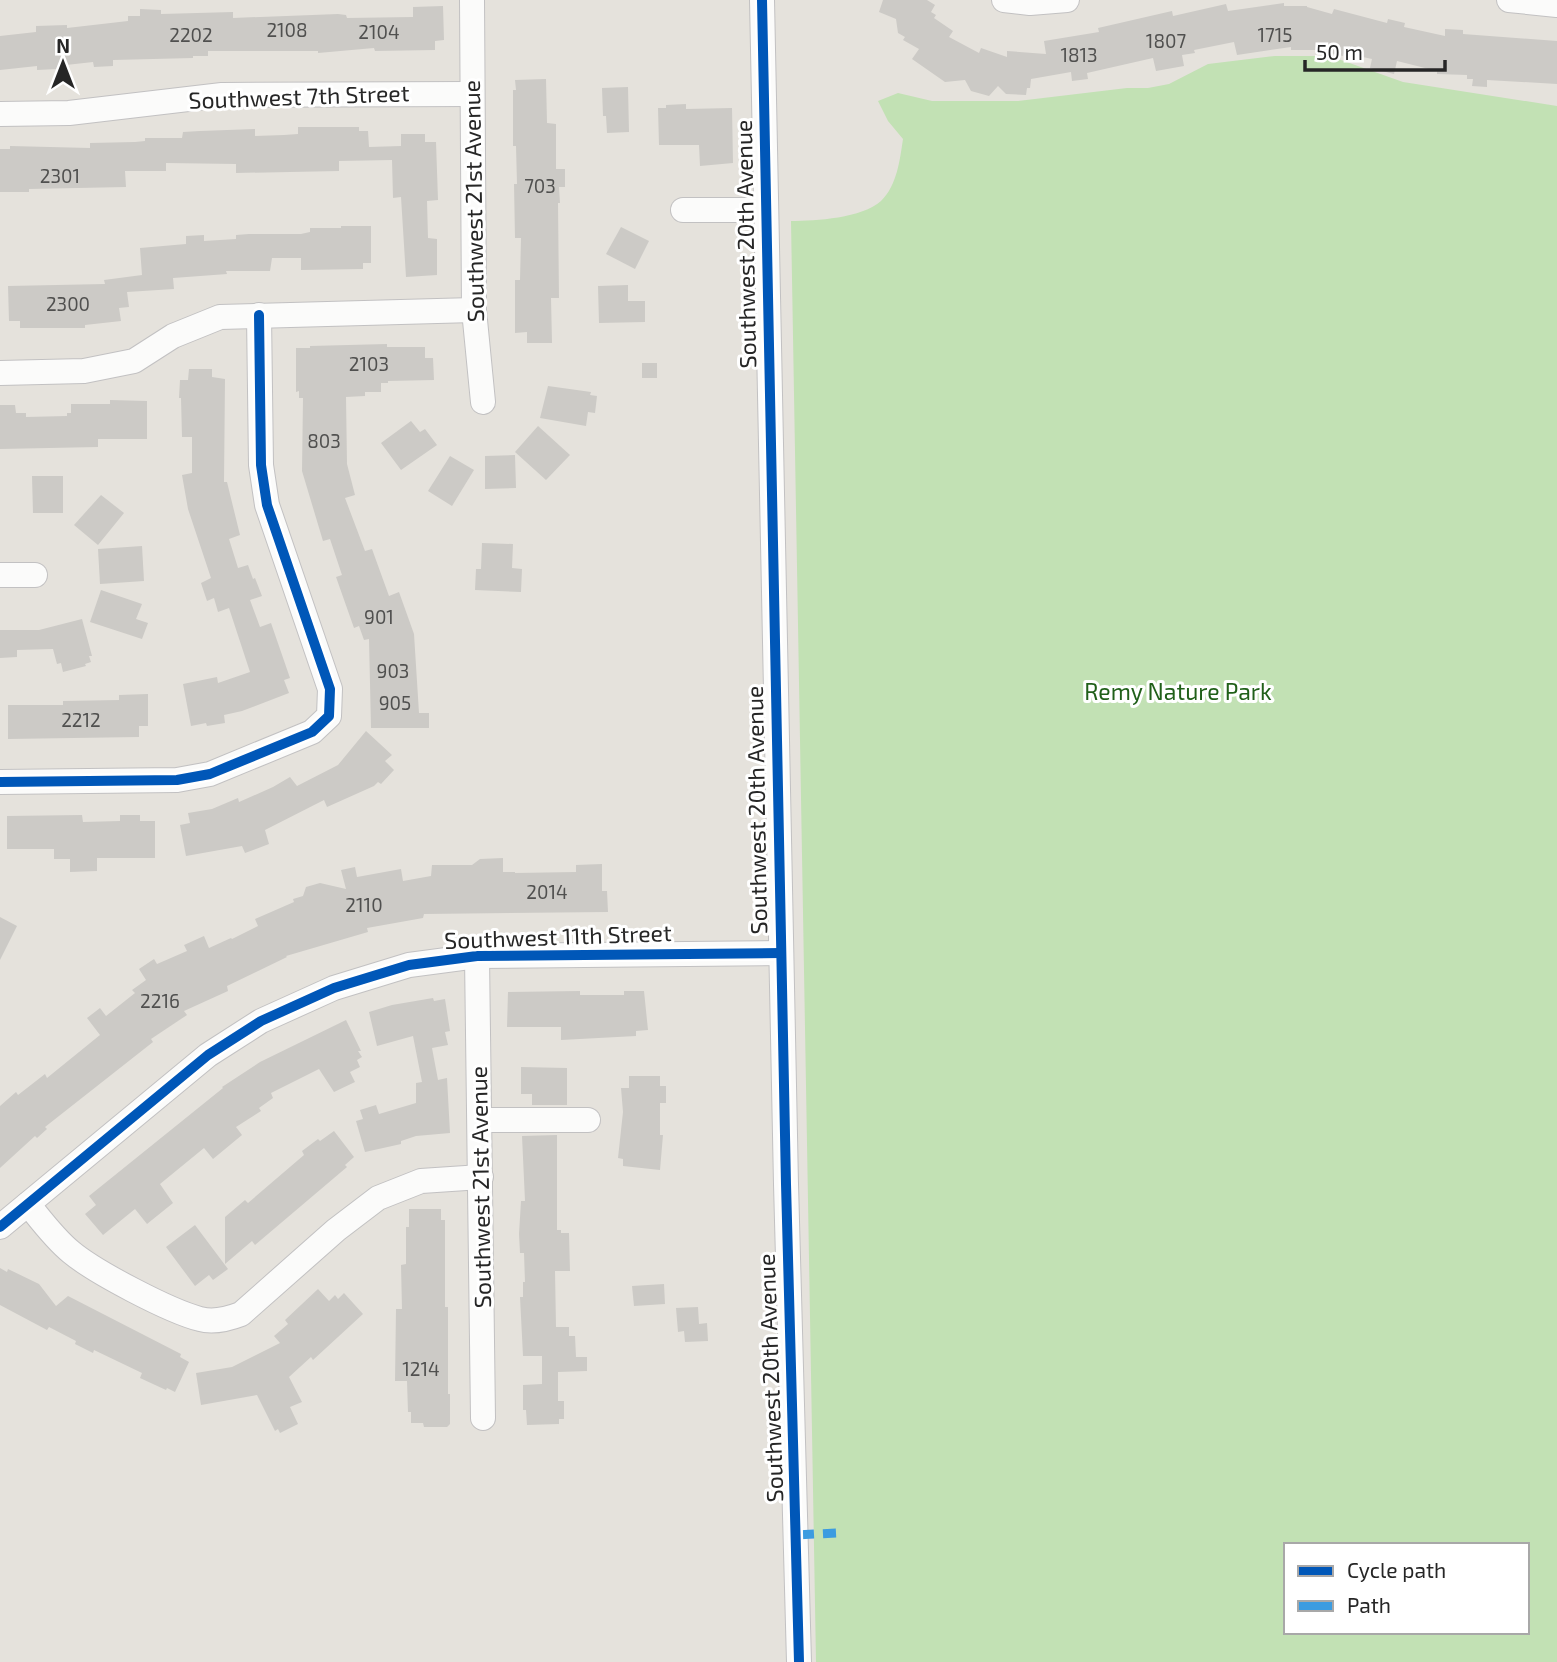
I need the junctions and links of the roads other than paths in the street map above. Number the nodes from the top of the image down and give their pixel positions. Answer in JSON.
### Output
{"nodes":[{"id":1,"x":472,"y":0,"type":"edge"},
{"id":2,"x":762,"y":0,"type":"edge"},
{"id":3,"x":1004,"y":0,"type":"edge"},
{"id":4,"x":1067,"y":0,"type":"edge"},
{"id":5,"x":1509,"y":0,"type":"edge"},
{"id":6,"x":1557,"y":5,"type":"edge"},
{"id":7,"x":472,"y":93,"type":"junction"},
{"id":8,"x":0,"y":114,"type":"edge"},
{"id":9,"x":683,"y":210,"type":"dead end"},
{"id":10,"x":766,"y":210,"type":"junction"},
{"id":11,"x":474,"y":310,"type":"junction"},
{"id":12,"x":259,"y":315,"type":"junction"},
{"id":13,"x":0,"y":373,"type":"edge"},
{"id":14,"x":483,"y":402,"type":"dead end"},
{"id":15,"x":0,"y":575,"type":"edge"},
{"id":16,"x":35,"y":575,"type":"dead end"},
{"id":17,"x":0,"y":782,"type":"edge"},
{"id":18,"x":781,"y":953,"type":"junction"},
{"id":19,"x":477,"y":956,"type":"junction"},
{"id":20,"x":481,"y":1120,"type":"junction"},
{"id":21,"x":589,"y":1120,"type":"dead end"},
{"id":22,"x":481,"y":1177,"type":"junction"},
{"id":23,"x":28,"y":1204,"type":"junction"},
{"id":24,"x":0,"y":1227,"type":"edge"},
{"id":25,"x":483,"y":1418,"type":"dead end"},
{"id":26,"x":799,"y":1662,"type":"edge"}],
"edges":[{"from":1,"to":7,"type":"street","name":"Southwest 21st Avenue"},
{"from":2,"to":10,"type":"street","name":"Southwest 20th Avenue"},
{"from":3,"to":4,"type":"street"},
{"from":5,"to":6,"type":"street"},
{"from":7,"to":8,"type":"street","name":"Southwest 7th Street"},
{"from":7,"to":11,"type":"street","name":"Southwest 21st Avenue"},
{"from":9,"to":10,"type":"street"},
{"from":10,"to":18,"type":"street","name":"Southwest 20th Avenue"},
{"from":11,"to":12,"type":"street"},
{"from":11,"to":14,"type":"street","name":"Southwest 21st Avenue"},
{"from":12,"to":13,"type":"street"},
{"from":12,"to":17,"type":"street"},
{"from":15,"to":16,"type":"street"},
{"from":18,"to":19,"type":"street","name":"Southwest 11th Street"},
{"from":18,"to":26,"type":"street","name":"Southwest 20th Avenue"},
{"from":19,"to":20,"type":"street","name":"Southwest 21st Avenue"},
{"from":19,"to":23,"type":"street","name":"Southwest 11th Street"},
{"from":20,"to":21,"type":"street"},
{"from":20,"to":22,"type":"street","name":"Southwest 21st Avenue"},
{"from":22,"to":23,"type":"street"},
{"from":22,"to":25,"type":"street","name":"Southwest 21st Avenue"},
{"from":23,"to":24,"type":"street","name":"Southwest 11th Street"}]}
